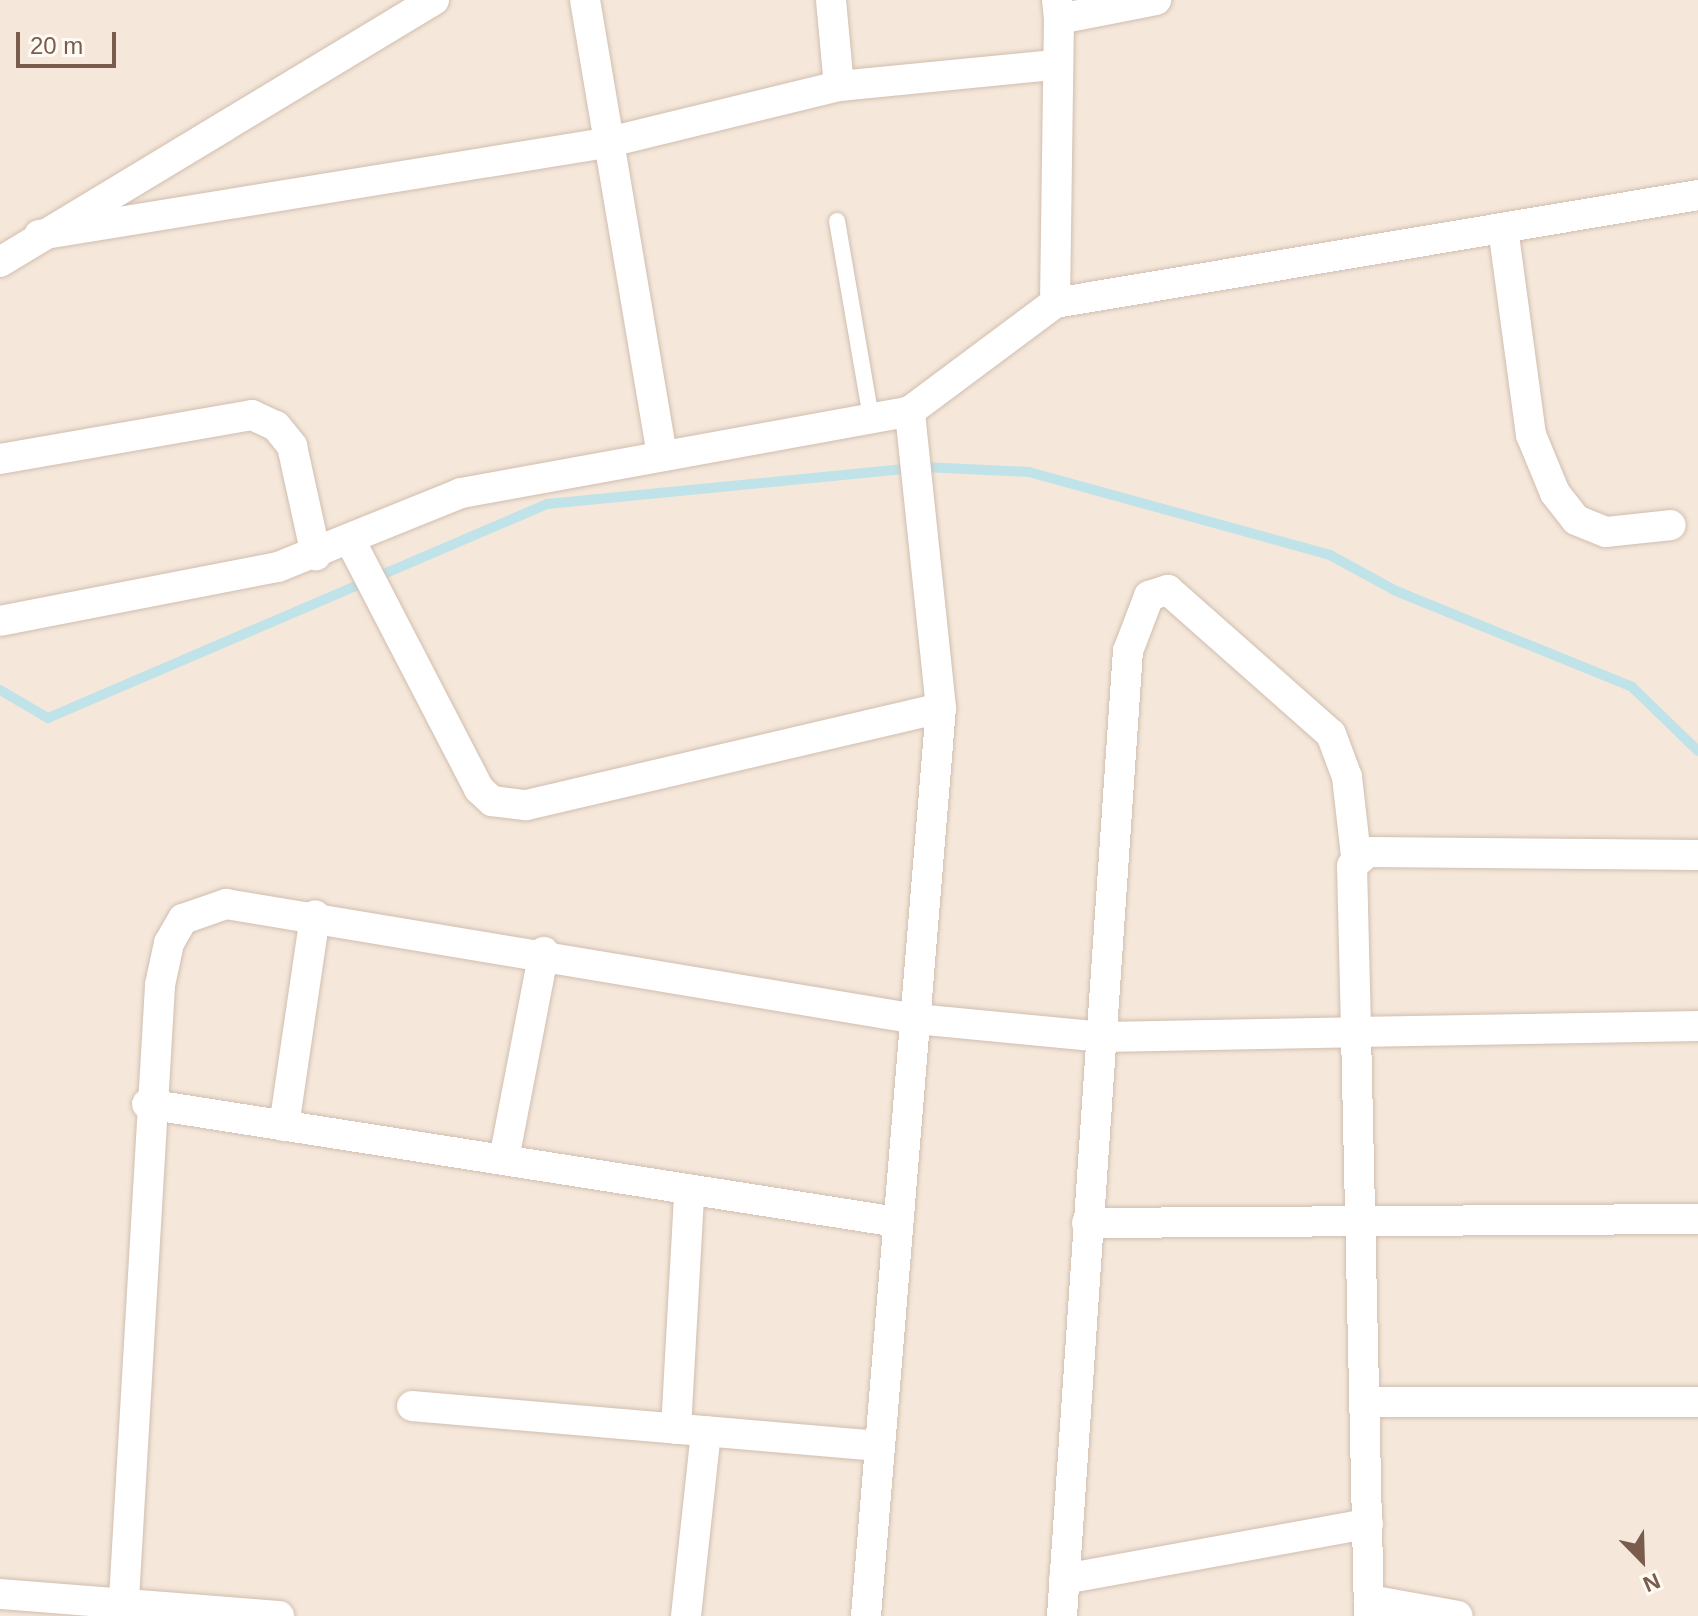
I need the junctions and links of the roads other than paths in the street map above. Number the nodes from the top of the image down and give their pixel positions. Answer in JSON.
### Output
{"nodes":[{"id":1,"x":434,"y":0,"type":"edge"},
{"id":2,"x":585,"y":0,"type":"edge"},
{"id":3,"x":831,"y":0,"type":"edge"},
{"id":4,"x":1156,"y":0,"type":"edge"},
{"id":5,"x":1058,"y":9,"type":"edge"},
{"id":6,"x":1055,"y":65,"type":"junction"},
{"id":7,"x":839,"y":86,"type":"junction"},
{"id":8,"x":605,"y":143,"type":"junction"},
{"id":9,"x":1698,"y":195,"type":"edge"},
{"id":10,"x":837,"y":221,"type":"dead end"},
{"id":11,"x":1503,"y":228,"type":"junction"},
{"id":12,"x":39,"y":235,"type":"junction"},
{"id":13,"x":0,"y":262,"type":"edge"},
{"id":14,"x":1055,"y":303,"type":"junction"},
{"id":15,"x":910,"y":411,"type":"junction"},
{"id":16,"x":871,"y":418,"type":"junction"},
{"id":17,"x":662,"y":456,"type":"junction"},
{"id":18,"x":0,"y":459,"type":"edge"},
{"id":19,"x":1671,"y":525,"type":"dead end"},
{"id":20,"x":350,"y":540,"type":"junction"},
{"id":21,"x":316,"y":555,"type":"junction"},
{"id":22,"x":0,"y":621,"type":"edge"},
{"id":23,"x":941,"y":708,"type":"junction"},
{"id":24,"x":1698,"y":855,"type":"edge"},
{"id":25,"x":1356,"y":856,"type":"junction"},
{"id":26,"x":315,"y":915,"type":"junction"},
{"id":27,"x":544,"y":952,"type":"junction"},
{"id":28,"x":916,"y":1019,"type":"junction"},
{"id":29,"x":1698,"y":1026,"type":"edge"},
{"id":30,"x":1356,"y":1032,"type":"junction"},
{"id":31,"x":1103,"y":1037,"type":"junction"},
{"id":32,"x":147,"y":1104,"type":"junction"},
{"id":33,"x":284,"y":1126,"type":"junction"},
{"id":34,"x":504,"y":1159,"type":"junction"},
{"id":35,"x":689,"y":1194,"type":"junction"},
{"id":36,"x":1698,"y":1219,"type":"edge"},
{"id":37,"x":897,"y":1222,"type":"junction"},
{"id":38,"x":1087,"y":1223,"type":"junction"},
{"id":39,"x":1363,"y":1226,"type":"junction"},
{"id":40,"x":1366,"y":1402,"type":"junction"},
{"id":41,"x":1698,"y":1402,"type":"edge"},
{"id":42,"x":412,"y":1406,"type":"dead end"},
{"id":43,"x":691,"y":1430,"type":"junction"},
{"id":44,"x":878,"y":1446,"type":"junction"},
{"id":45,"x":1368,"y":1524,"type":"junction"},
{"id":46,"x":1064,"y":1579,"type":"junction"},
{"id":47,"x":0,"y":1594,"type":"edge"},
{"id":48,"x":1369,"y":1608,"type":"edge"},
{"id":49,"x":123,"y":1613,"type":"edge"},
{"id":50,"x":279,"y":1616,"type":"edge"},
{"id":51,"x":686,"y":1616,"type":"edge"},
{"id":52,"x":866,"y":1616,"type":"edge"},
{"id":53,"x":1062,"y":1616,"type":"edge"},
{"id":54,"x":1458,"y":1616,"type":"edge"}],
"edges":[{"from":1,"to":12,"type":"street"},
{"from":2,"to":8,"type":"street"},
{"from":3,"to":7,"type":"street"},
{"from":4,"to":5,"type":"street"},
{"from":5,"to":6,"type":"street"},
{"from":6,"to":7,"type":"street"},
{"from":6,"to":14,"type":"street"},
{"from":7,"to":8,"type":"street"},
{"from":8,"to":12,"type":"street"},
{"from":8,"to":17,"type":"street"},
{"from":9,"to":11,"type":"street"},
{"from":10,"to":16,"type":"lane"},
{"from":11,"to":14,"type":"street"},
{"from":11,"to":19,"type":"street"},
{"from":12,"to":13,"type":"street"},
{"from":14,"to":15,"type":"street"},
{"from":15,"to":16,"type":"street"},
{"from":15,"to":23,"type":"street"},
{"from":16,"to":17,"type":"street"},
{"from":17,"to":20,"type":"street"},
{"from":18,"to":21,"type":"street"},
{"from":20,"to":21,"type":"street"},
{"from":20,"to":23,"type":"street"},
{"from":21,"to":22,"type":"street"},
{"from":23,"to":28,"type":"street"},
{"from":24,"to":25,"type":"street"},
{"from":25,"to":30,"type":"street"},
{"from":25,"to":31,"type":"street"},
{"from":26,"to":27,"type":"street"},
{"from":26,"to":32,"type":"street"},
{"from":26,"to":33,"type":"street"},
{"from":27,"to":28,"type":"street"},
{"from":27,"to":34,"type":"street"},
{"from":28,"to":31,"type":"street"},
{"from":28,"to":37,"type":"street"},
{"from":29,"to":30,"type":"street"},
{"from":30,"to":31,"type":"street"},
{"from":30,"to":39,"type":"street"},
{"from":31,"to":38,"type":"street"},
{"from":32,"to":33,"type":"street"},
{"from":32,"to":49,"type":"street"},
{"from":33,"to":34,"type":"street"},
{"from":34,"to":35,"type":"street"},
{"from":35,"to":37,"type":"street"},
{"from":35,"to":43,"type":"street"},
{"from":36,"to":39,"type":"street"},
{"from":37,"to":44,"type":"street"},
{"from":38,"to":39,"type":"street"},
{"from":38,"to":46,"type":"street"},
{"from":39,"to":40,"type":"street"},
{"from":40,"to":41,"type":"street"},
{"from":40,"to":45,"type":"street"},
{"from":42,"to":43,"type":"street"},
{"from":43,"to":44,"type":"street"},
{"from":43,"to":51,"type":"street"},
{"from":44,"to":52,"type":"street"},
{"from":45,"to":46,"type":"street"},
{"from":45,"to":48,"type":"street"},
{"from":46,"to":53,"type":"street"},
{"from":47,"to":49,"type":"street"},
{"from":48,"to":54,"type":"street"},
{"from":49,"to":50,"type":"street"}]}
